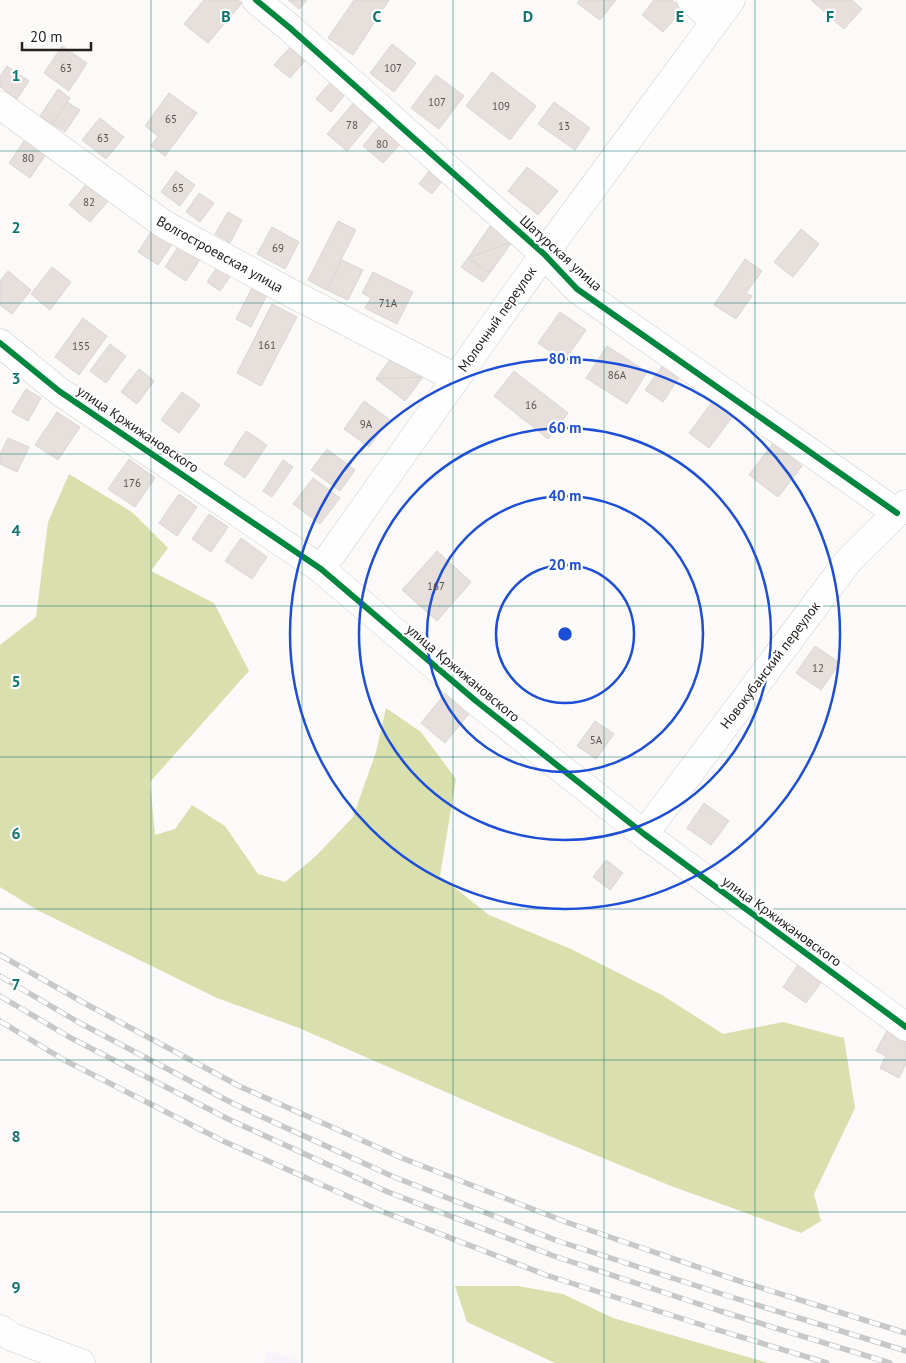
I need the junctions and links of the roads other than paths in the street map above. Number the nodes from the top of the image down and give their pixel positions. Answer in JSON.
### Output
{"nodes":[{"id":1,"x":256,"y":0,"type":"edge"},
{"id":2,"x":691,"y":0,"type":"edge"},
{"id":3,"x":723,"y":11,"type":"edge"},
{"id":4,"x":0,"y":105,"type":"edge"},
{"id":5,"x":544,"y":254,"type":"junction"},
{"id":6,"x":0,"y":343,"type":"edge"},
{"id":7,"x":456,"y":378,"type":"junction"},
{"id":8,"x":901,"y":509,"type":"edge"},
{"id":9,"x":321,"y":569,"type":"junction"},
{"id":10,"x":644,"y":834,"type":"junction"},
{"id":11,"x":906,"y":1027,"type":"edge"},
{"id":12,"x":0,"y":1329,"type":"edge"},
{"id":13,"x":81,"y":1363,"type":"edge"}],
"edges":[{"from":1,"to":5,"type":"street","name":"Шатурская улица"},
{"from":2,"to":3,"type":"street"},
{"from":3,"to":5,"type":"street","name":"Молочный переулок"},
{"from":4,"to":7,"type":"street","name":"Волгостроевская улица"},
{"from":5,"to":7,"type":"street","name":"Молочный переулок"},
{"from":5,"to":8,"type":"street","name":"Шатурская улица"},
{"from":6,"to":9,"type":"street","name":"улица Кржижановского"},
{"from":7,"to":9,"type":"street","name":"Молочный переулок"},
{"from":8,"to":10,"type":"street","name":"Новокубанский переулок"},
{"from":9,"to":10,"type":"street","name":"улица Кржижановского"},
{"from":10,"to":11,"type":"street","name":"улица Кржижановского"},
{"from":12,"to":13,"type":"street"}]}
